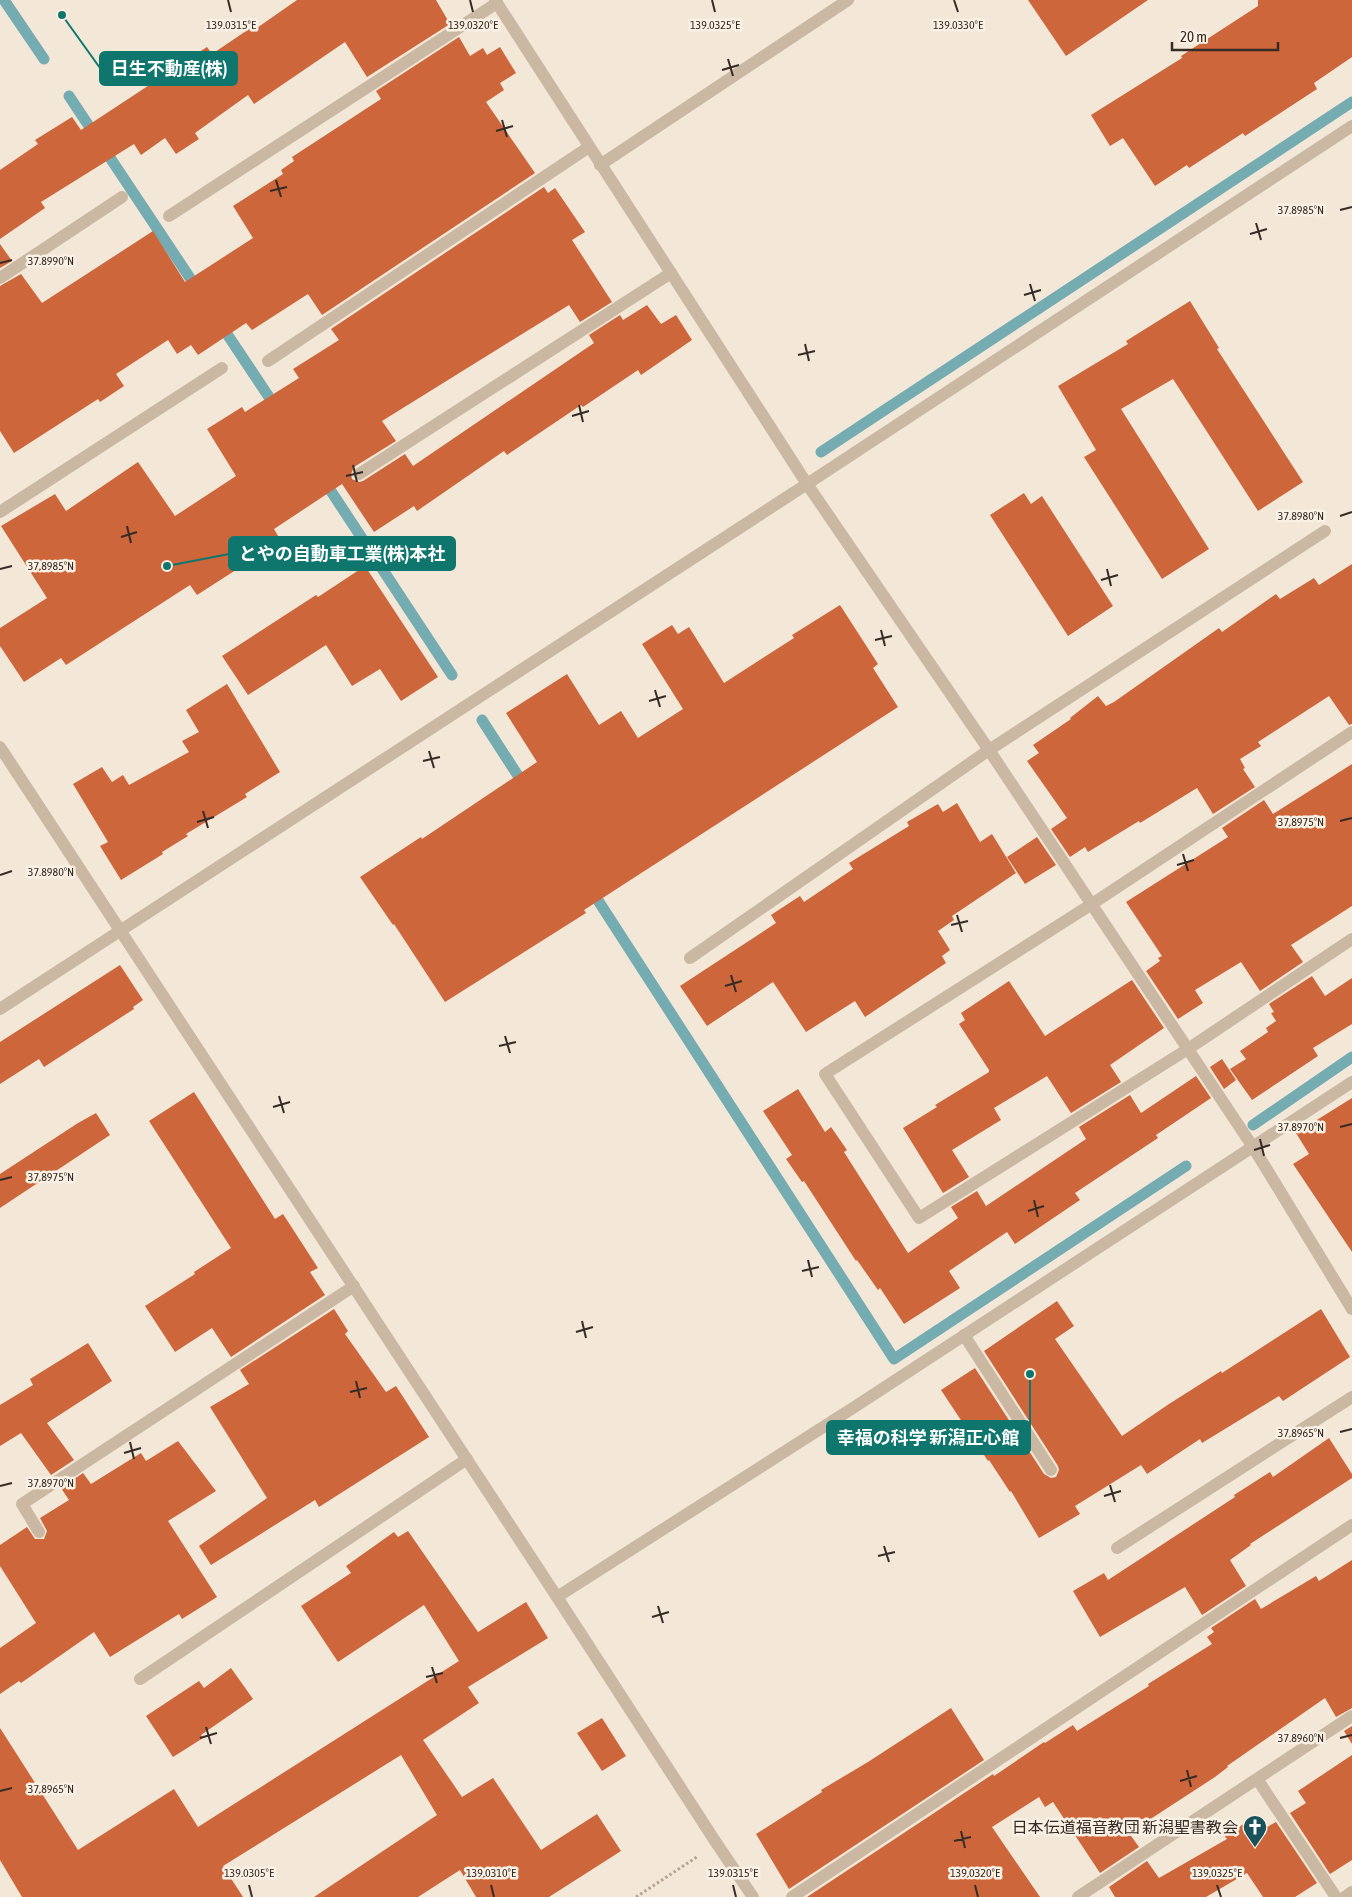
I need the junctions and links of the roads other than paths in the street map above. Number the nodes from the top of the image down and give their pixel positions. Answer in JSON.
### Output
{"nodes":[{"id":1,"x":848,"y":0,"type":"edge"},
{"id":2,"x":496,"y":2,"type":"edge"},
{"id":3,"x":1352,"y":126,"type":"edge"},
{"id":4,"x":589,"y":147,"type":"junction"},
{"id":5,"x":600,"y":165,"type":"junction"},
{"id":6,"x":122,"y":197,"type":"dead end"},
{"id":7,"x":169,"y":216,"type":"dead end"},
{"id":8,"x":670,"y":273,"type":"junction"},
{"id":9,"x":0,"y":278,"type":"edge"},
{"id":10,"x":268,"y":361,"type":"dead end"},
{"id":11,"x":222,"y":368,"type":"dead end"},
{"id":12,"x":359,"y":474,"type":"dead end"},
{"id":13,"x":807,"y":484,"type":"junction"},
{"id":14,"x":0,"y":512,"type":"edge"},
{"id":15,"x":1325,"y":530,"type":"dead end"},
{"id":16,"x":1352,"y":732,"type":"edge"},
{"id":17,"x":0,"y":747,"type":"edge"},
{"id":18,"x":989,"y":750,"type":"junction"},
{"id":19,"x":1092,"y":904,"type":"junction"},
{"id":20,"x":121,"y":929,"type":"junction"},
{"id":21,"x":1352,"y":939,"type":"edge"},
{"id":22,"x":690,"y":958,"type":"dead end"},
{"id":23,"x":0,"y":1009,"type":"edge"},
{"id":24,"x":1188,"y":1049,"type":"junction"},
{"id":25,"x":1352,"y":1082,"type":"edge"},
{"id":26,"x":1253,"y":1147,"type":"junction"},
{"id":27,"x":354,"y":1286,"type":"junction"},
{"id":28,"x":1352,"y":1309,"type":"edge"},
{"id":29,"x":964,"y":1335,"type":"junction"},
{"id":30,"x":1352,"y":1397,"type":"edge"},
{"id":31,"x":467,"y":1459,"type":"junction"},
{"id":32,"x":1051,"y":1470,"type":"dead end"},
{"id":33,"x":1352,"y":1525,"type":"edge"},
{"id":34,"x":39,"y":1532,"type":"dead end"},
{"id":35,"x":1118,"y":1548,"type":"dead end"},
{"id":36,"x":558,"y":1597,"type":"junction"},
{"id":37,"x":140,"y":1679,"type":"dead end"},
{"id":38,"x":1352,"y":1716,"type":"edge"},
{"id":39,"x":1257,"y":1779,"type":"junction"},
{"id":40,"x":1352,"y":1892,"type":"edge"},
{"id":41,"x":753,"y":1897,"type":"edge"},
{"id":42,"x":792,"y":1897,"type":"edge"},
{"id":43,"x":1078,"y":1897,"type":"edge"},
{"id":44,"x":1336,"y":1897,"type":"edge"},
{"id":45,"x":1345,"y":1897,"type":"edge"}],
"edges":[{"from":1,"to":5,"type":"street"},
{"from":2,"to":4,"type":"street"},
{"from":2,"to":7,"type":"street"},
{"from":3,"to":13,"type":"street"},
{"from":4,"to":5,"type":"street"},
{"from":4,"to":10,"type":"street"},
{"from":5,"to":8,"type":"street"},
{"from":6,"to":9,"type":"street"},
{"from":8,"to":12,"type":"street"},
{"from":8,"to":13,"type":"street"},
{"from":11,"to":14,"type":"street"},
{"from":13,"to":18,"type":"street"},
{"from":13,"to":20,"type":"street"},
{"from":15,"to":18,"type":"street"},
{"from":16,"to":19,"type":"street"},
{"from":17,"to":20,"type":"street"},
{"from":18,"to":19,"type":"street"},
{"from":18,"to":22,"type":"street"},
{"from":19,"to":24,"type":"street"},
{"from":19,"to":24,"type":"street"},
{"from":20,"to":23,"type":"street"},
{"from":20,"to":27,"type":"street"},
{"from":21,"to":24,"type":"street"},
{"from":24,"to":26,"type":"street"},
{"from":25,"to":26,"type":"street"},
{"from":26,"to":28,"type":"street"},
{"from":26,"to":29,"type":"street"},
{"from":27,"to":31,"type":"street"},
{"from":27,"to":34,"type":"street"},
{"from":29,"to":32,"type":"street"},
{"from":29,"to":36,"type":"street"},
{"from":30,"to":35,"type":"street"},
{"from":31,"to":36,"type":"street"},
{"from":31,"to":37,"type":"street"},
{"from":33,"to":42,"type":"street"},
{"from":36,"to":41,"type":"street"},
{"from":38,"to":39,"type":"street"},
{"from":39,"to":43,"type":"street"},
{"from":39,"to":44,"type":"street"},
{"from":40,"to":45,"type":"street"}]}
